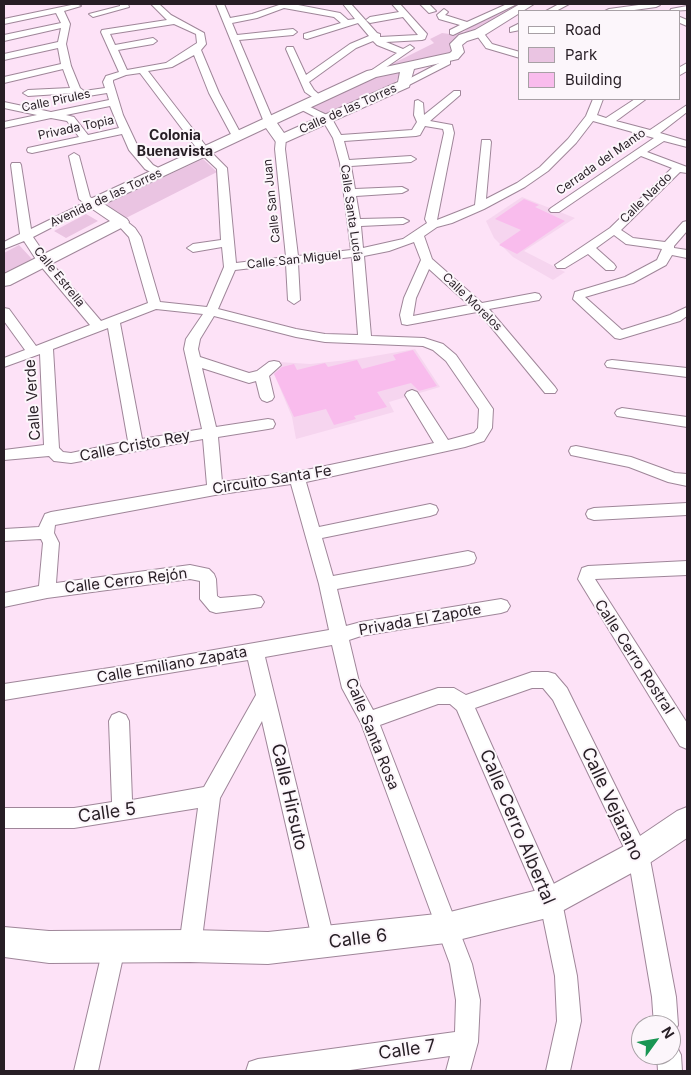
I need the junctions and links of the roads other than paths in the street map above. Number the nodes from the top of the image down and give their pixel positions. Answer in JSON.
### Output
{"nodes":[{"id":1,"x":124,"y":4,"type":"edge"},
{"id":2,"x":155,"y":4,"type":"edge"},
{"id":3,"x":220,"y":4,"type":"edge"},
{"id":4,"x":347,"y":4,"type":"edge"},
{"id":5,"x":396,"y":4,"type":"edge"},
{"id":6,"x":424,"y":4,"type":"edge"},
{"id":7,"x":513,"y":4,"type":"edge"},
{"id":8,"x":528,"y":4,"type":"edge"},
{"id":9,"x":565,"y":4,"type":"edge"},
{"id":10,"x":655,"y":4,"type":"edge"},
{"id":11,"x":287,"y":5,"type":"edge"},
{"id":12,"x":77,"y":6,"type":"dead end"},
{"id":13,"x":59,"y":10,"type":"junction"},
{"id":14,"x":552,"y":10,"type":"edge"},
{"id":15,"x":616,"y":10,"type":"edge"},
{"id":16,"x":432,"y":11,"type":"dead end"},
{"id":17,"x":444,"y":12,"type":"dead end"},
{"id":18,"x":93,"y":14,"type":"dead end"},
{"id":19,"x":405,"y":14,"type":"junction"},
{"id":20,"x":366,"y":19,"type":"junction"},
{"id":21,"x":4,"y":21,"type":"edge"},
{"id":22,"x":174,"y":21,"type":"junction"},
{"id":23,"x":228,"y":21,"type":"junction"},
{"id":24,"x":346,"y":23,"type":"junction"},
{"id":25,"x":66,"y":24,"type":"junction"},
{"id":26,"x":468,"y":25,"type":"junction"},
{"id":27,"x":293,"y":32,"type":"dead end"},
{"id":28,"x":453,"y":32,"type":"dead end"},
{"id":29,"x":479,"y":33,"type":"junction"},
{"id":30,"x":307,"y":36,"type":"dead end"},
{"id":31,"x":425,"y":37,"type":"junction"},
{"id":32,"x":4,"y":38,"type":"edge"},
{"id":33,"x":236,"y":38,"type":"junction"},
{"id":34,"x":378,"y":38,"type":"junction"},
{"id":35,"x":153,"y":40,"type":"dead end"},
{"id":36,"x":62,"y":44,"type":"junction"},
{"id":37,"x":112,"y":48,"type":"junction"},
{"id":38,"x":290,"y":49,"type":"dead end"},
{"id":39,"x":196,"y":50,"type":"junction"},
{"id":40,"x":404,"y":52,"type":"junction"},
{"id":41,"x":518,"y":55,"type":"edge"},
{"id":42,"x":4,"y":57,"type":"edge"},
{"id":43,"x":446,"y":62,"type":"dead end"},
{"id":44,"x":66,"y":66,"type":"junction"},
{"id":45,"x":408,"y":66,"type":"junction"},
{"id":46,"x":143,"y":71,"type":"junction"},
{"id":47,"x":124,"y":73,"type":"junction"},
{"id":48,"x":372,"y":74,"type":"junction"},
{"id":49,"x":4,"y":80,"type":"edge"},
{"id":50,"x":304,"y":81,"type":"junction"},
{"id":51,"x":404,"y":84,"type":"junction"},
{"id":52,"x":110,"y":90,"type":"junction"},
{"id":53,"x":77,"y":92,"type":"junction"},
{"id":54,"x":28,"y":93,"type":"dead end"},
{"id":55,"x":457,"y":93,"type":"dead end"},
{"id":56,"x":318,"y":98,"type":"junction"},
{"id":57,"x":598,"y":100,"type":"edge"},
{"id":58,"x":640,"y":100,"type":"edge"},
{"id":59,"x":114,"y":102,"type":"junction"},
{"id":60,"x":418,"y":103,"type":"dead end"},
{"id":61,"x":4,"y":105,"type":"edge"},
{"id":62,"x":301,"y":106,"type":"junction"},
{"id":63,"x":685,"y":112,"type":"edge"},
{"id":64,"x":52,"y":115,"type":"junction"},
{"id":65,"x":591,"y":117,"type":"junction"},
{"id":66,"x":327,"y":119,"type":"junction"},
{"id":67,"x":609,"y":121,"type":"junction"},
{"id":68,"x":269,"y":122,"type":"junction"},
{"id":69,"x":422,"y":122,"type":"junction"},
{"id":70,"x":4,"y":125,"type":"edge"},
{"id":71,"x":125,"y":130,"type":"junction"},
{"id":72,"x":657,"y":135,"type":"junction"},
{"id":73,"x":237,"y":136,"type":"junction"},
{"id":74,"x":85,"y":138,"type":"junction"},
{"id":75,"x":338,"y":138,"type":"junction"},
{"id":76,"x":281,"y":139,"type":"junction"},
{"id":77,"x":486,"y":142,"type":"dead end"},
{"id":78,"x":687,"y":144,"type":"edge"},
{"id":79,"x":32,"y":150,"type":"dead end"},
{"id":80,"x":205,"y":152,"type":"junction"},
{"id":81,"x":639,"y":152,"type":"junction"},
{"id":82,"x":74,"y":156,"type":"dead end"},
{"id":83,"x":411,"y":159,"type":"dead end"},
{"id":84,"x":345,"y":163,"type":"junction"},
{"id":85,"x":16,"y":165,"type":"dead end"},
{"id":86,"x":683,"y":169,"type":"edge"},
{"id":87,"x":160,"y":173,"type":"junction"},
{"id":88,"x":402,"y":190,"type":"dead end"},
{"id":89,"x":350,"y":193,"type":"junction"},
{"id":90,"x":93,"y":203,"type":"junction"},
{"id":91,"x":480,"y":207,"type":"junction"},
{"id":92,"x":556,"y":210,"type":"dead end"},
{"id":93,"x":403,"y":220,"type":"dead end"},
{"id":94,"x":121,"y":222,"type":"junction"},
{"id":95,"x":355,"y":223,"type":"junction"},
{"id":96,"x":433,"y":224,"type":"junction"},
{"id":97,"x":687,"y":224,"type":"edge"},
{"id":98,"x":614,"y":230,"type":"junction"},
{"id":99,"x":26,"y":235,"type":"junction"},
{"id":100,"x":418,"y":236,"type":"junction"},
{"id":101,"x":227,"y":243,"type":"junction"},
{"id":102,"x":4,"y":246,"type":"edge"},
{"id":103,"x":193,"y":248,"type":"dead end"},
{"id":104,"x":589,"y":248,"type":"junction"},
{"id":105,"x":668,"y":248,"type":"junction"},
{"id":106,"x":358,"y":253,"type":"junction"},
{"id":107,"x":687,"y":254,"type":"edge"},
{"id":108,"x":292,"y":259,"type":"junction"},
{"id":109,"x":427,"y":260,"type":"junction"},
{"id":110,"x":43,"y":261,"type":"junction"},
{"id":111,"x":561,"y":265,"type":"dead end"},
{"id":112,"x":230,"y":267,"type":"junction"},
{"id":113,"x":610,"y":267,"type":"dead end"},
{"id":114,"x":4,"y":281,"type":"edge"},
{"id":115,"x":535,"y":297,"type":"dead end"},
{"id":116,"x":294,"y":300,"type":"dead end"},
{"id":117,"x":156,"y":306,"type":"junction"},
{"id":118,"x":480,"y":309,"type":"junction"},
{"id":119,"x":211,"y":311,"type":"junction"},
{"id":120,"x":687,"y":311,"type":"edge"},
{"id":121,"x":4,"y":312,"type":"edge"},
{"id":122,"x":106,"y":324,"type":"junction"},
{"id":123,"x":365,"y":339,"type":"junction"},
{"id":124,"x":39,"y":350,"type":"junction"},
{"id":125,"x":194,"y":360,"type":"junction"},
{"id":126,"x":4,"y":363,"type":"edge"},
{"id":127,"x":612,"y":364,"type":"dead end"},
{"id":128,"x":274,"y":365,"type":"dead end"},
{"id":129,"x":687,"y":373,"type":"edge"},
{"id":130,"x":262,"y":375,"type":"junction"},
{"id":131,"x":550,"y":390,"type":"dead end"},
{"id":132,"x":412,"y":395,"type":"dead end"},
{"id":133,"x":267,"y":397,"type":"dead end"},
{"id":134,"x":622,"y":413,"type":"dead end"},
{"id":135,"x":687,"y":422,"type":"edge"},
{"id":136,"x":268,"y":424,"type":"dead end"},
{"id":137,"x":210,"y":433,"type":"junction"},
{"id":138,"x":136,"y":445,"type":"junction"},
{"id":139,"x":443,"y":446,"type":"junction"},
{"id":140,"x":52,"y":450,"type":"junction"},
{"id":141,"x":576,"y":451,"type":"dead end"},
{"id":142,"x":4,"y":455,"type":"edge"},
{"id":143,"x":297,"y":478,"type":"junction"},
{"id":144,"x":687,"y":480,"type":"edge"},
{"id":145,"x":215,"y":489,"type":"junction"},
{"id":146,"x":687,"y":509,"type":"edge"},
{"id":147,"x":430,"y":510,"type":"dead end"},
{"id":148,"x":594,"y":514,"type":"dead end"},
{"id":149,"x":49,"y":525,"type":"junction"},
{"id":150,"x":4,"y":534,"type":"edge"},
{"id":151,"x":313,"y":534,"type":"junction"},
{"id":152,"x":468,"y":558,"type":"dead end"},
{"id":153,"x":687,"y":568,"type":"edge"},
{"id":154,"x":327,"y":584,"type":"junction"},
{"id":155,"x":47,"y":591,"type":"junction"},
{"id":156,"x":4,"y":600,"type":"edge"},
{"id":157,"x":255,"y":602,"type":"dead end"},
{"id":158,"x":501,"y":606,"type":"dead end"},
{"id":159,"x":339,"y":636,"type":"junction"},
{"id":160,"x":255,"y":651,"type":"junction"},
{"id":161,"x":4,"y":692,"type":"edge"},
{"id":162,"x":265,"y":697,"type":"junction"},
{"id":163,"x":464,"y":704,"type":"junction"},
{"id":164,"x":369,"y":720,"type":"junction"},
{"id":165,"x":119,"y":721,"type":"dead end"},
{"id":166,"x":687,"y":740,"type":"edge"},
{"id":167,"x":210,"y":796,"type":"junction"},
{"id":168,"x":122,"y":810,"type":"junction"},
{"id":169,"x":4,"y":818,"type":"edge"},
{"id":170,"x":687,"y":821,"type":"edge"},
{"id":171,"x":638,"y":854,"type":"junction"},
{"id":172,"x":551,"y":902,"type":"junction"},
{"id":173,"x":446,"y":928,"type":"junction"},
{"id":174,"x":4,"y":942,"type":"edge"},
{"id":175,"x":324,"y":943,"type":"junction"},
{"id":176,"x":190,"y":946,"type":"junction"},
{"id":177,"x":114,"y":948,"type":"junction"},
{"id":178,"x":665,"y":1015,"type":"edge"},
{"id":179,"x":466,"y":1042,"type":"junction"},
{"id":180,"x":86,"y":1071,"type":"edge"},
{"id":181,"x":258,"y":1071,"type":"edge"},
{"id":182,"x":458,"y":1071,"type":"edge"},
{"id":183,"x":558,"y":1071,"type":"edge"}],
"edges":[{"from":1,"to":18,"type":"street"},
{"from":2,"to":22,"type":"street"},
{"from":3,"to":23,"type":"street"},
{"from":4,"to":20,"type":"street"},
{"from":5,"to":19,"type":"street"},
{"from":6,"to":16,"type":"street"},
{"from":7,"to":26,"type":"street"},
{"from":8,"to":29,"type":"street","name":"Calle de las Torres"},
{"from":9,"to":14,"type":"street"},
{"from":10,"to":15,"type":"street"},
{"from":11,"to":23,"type":"street"},
{"from":11,"to":24,"type":"street"},
{"from":12,"to":13,"type":"street"},
{"from":13,"to":21,"type":"street"},
{"from":13,"to":25,"type":"street"},
{"from":17,"to":26,"type":"street"},
{"from":19,"to":20,"type":"street"},
{"from":19,"to":31,"type":"street"},
{"from":20,"to":24,"type":"street"},
{"from":20,"to":34,"type":"street"},
{"from":22,"to":37,"type":"street"},
{"from":22,"to":39,"type":"street"},
{"from":23,"to":33,"type":"street"},
{"from":24,"to":30,"type":"street"},
{"from":25,"to":32,"type":"street"},
{"from":25,"to":36,"type":"street"},
{"from":26,"to":28,"type":"street"},
{"from":27,"to":33,"type":"street"},
{"from":29,"to":41,"type":"street"},
{"from":29,"to":45,"type":"street","name":"Calle de las Torres"},
{"from":31,"to":34,"type":"street"},
{"from":31,"to":40,"type":"street","name":"Avenida de las Torres"},
{"from":33,"to":68,"type":"street"},
{"from":34,"to":40,"type":"street"},
{"from":34,"to":50,"type":"street"},
{"from":35,"to":37,"type":"street"},
{"from":36,"to":42,"type":"street"},
{"from":36,"to":44,"type":"street"},
{"from":37,"to":47,"type":"street"},
{"from":38,"to":50,"type":"street"},
{"from":39,"to":46,"type":"street"},
{"from":39,"to":73,"type":"street"},
{"from":40,"to":48,"type":"street","name":"Avenida de las Torres"},
{"from":43,"to":51,"type":"street"},
{"from":44,"to":49,"type":"street"},
{"from":44,"to":53,"type":"street"},
{"from":45,"to":48,"type":"street","name":"Avenida de las Torres"},
{"from":45,"to":51,"type":"street","name":"Calle de las Torres"},
{"from":46,"to":47,"type":"street"},
{"from":46,"to":80,"type":"street"},
{"from":47,"to":52,"type":"street"},
{"from":48,"to":56,"type":"street","name":"Avenida de las Torres"},
{"from":50,"to":56,"type":"street"},
{"from":51,"to":66,"type":"street","name":"Calle de las Torres"},
{"from":52,"to":53,"type":"street"},
{"from":52,"to":59,"type":"street"},
{"from":53,"to":54,"type":"street"},
{"from":55,"to":69,"type":"street"},
{"from":56,"to":62,"type":"street","name":"Avenida de las Torres"},
{"from":57,"to":65,"type":"street"},
{"from":58,"to":67,"type":"street"},
{"from":59,"to":64,"type":"street","name":"Calle Pirules"},
{"from":59,"to":71,"type":"street"},
{"from":60,"to":69,"type":"street"},
{"from":61,"to":64,"type":"street"},
{"from":62,"to":66,"type":"street"},
{"from":62,"to":68,"type":"street","name":"Avenida de las Torres"},
{"from":63,"to":72,"type":"street","name":"Cerrada del Manto"},
{"from":64,"to":70,"type":"street","name":"Calle Pirules"},
{"from":64,"to":74,"type":"street"},
{"from":65,"to":67,"type":"street"},
{"from":65,"to":91,"type":"street"},
{"from":66,"to":75,"type":"street","name":"Calle Santa Lucía"},
{"from":66,"to":76,"type":"street","name":"Calle de las Torres"},
{"from":67,"to":72,"type":"street"},
{"from":68,"to":73,"type":"street","name":"Avenida de las Torres"},
{"from":68,"to":76,"type":"street"},
{"from":69,"to":75,"type":"street"},
{"from":69,"to":96,"type":"street"},
{"from":71,"to":74,"type":"street","name":"Privada Topia"},
{"from":71,"to":87,"type":"street"},
{"from":72,"to":78,"type":"street"},
{"from":72,"to":81,"type":"street","name":"Cerrada del Manto"},
{"from":73,"to":80,"type":"street","name":"Avenida de las Torres"},
{"from":74,"to":79,"type":"street","name":"Privada Topia"},
{"from":75,"to":84,"type":"street","name":"Calle Santa Lucía"},
{"from":76,"to":108,"type":"street","name":"Calle San Juan"},
{"from":77,"to":91,"type":"street"},
{"from":80,"to":87,"type":"street","name":"Avenida de las Torres"},
{"from":80,"to":101,"type":"street"},
{"from":81,"to":86,"type":"street"},
{"from":81,"to":92,"type":"street","name":"Cerrada del Manto"},
{"from":82,"to":90,"type":"street"},
{"from":83,"to":84,"type":"street"},
{"from":84,"to":89,"type":"street","name":"Calle Santa Lucía"},
{"from":85,"to":99,"type":"street","name":"Calle Estrella"},
{"from":86,"to":98,"type":"street","name":"Calle Nardo"},
{"from":87,"to":90,"type":"street","name":"Avenida de las Torres"},
{"from":88,"to":89,"type":"street"},
{"from":89,"to":95,"type":"street","name":"Calle Santa Lucía"},
{"from":90,"to":94,"type":"street"},
{"from":90,"to":99,"type":"street","name":"Avenida de las Torres"},
{"from":91,"to":96,"type":"street"},
{"from":93,"to":95,"type":"street"},
{"from":94,"to":110,"type":"street"},
{"from":94,"to":117,"type":"street"},
{"from":95,"to":106,"type":"street","name":"Calle Santa Lucía"},
{"from":96,"to":100,"type":"street","name":"Calle San Miguel"},
{"from":97,"to":105,"type":"street"},
{"from":98,"to":104,"type":"street","name":"Calle Nardo"},
{"from":98,"to":105,"type":"street","name":"Calle Nardo"},
{"from":99,"to":102,"type":"street","name":"Avenida de las Torres"},
{"from":99,"to":110,"type":"street","name":"Calle Estrella"},
{"from":100,"to":106,"type":"street","name":"Calle San Miguel"},
{"from":100,"to":109,"type":"street","name":"Calle Morelos"},
{"from":101,"to":103,"type":"street"},
{"from":101,"to":112,"type":"street"},
{"from":104,"to":111,"type":"street","name":"Calle Nardo"},
{"from":104,"to":113,"type":"street"},
{"from":105,"to":107,"type":"street","name":"Calle Nardo"},
{"from":105,"to":120,"type":"street"},
{"from":106,"to":108,"type":"street","name":"Calle San Miguel"},
{"from":106,"to":123,"type":"street","name":"Calle Santa Lucía"},
{"from":108,"to":112,"type":"street","name":"Calle San Miguel"},
{"from":108,"to":116,"type":"street"},
{"from":109,"to":118,"type":"street","name":"Calle Morelos"},
{"from":109,"to":118,"type":"street"},
{"from":110,"to":114,"type":"street"},
{"from":110,"to":122,"type":"street","name":"Calle Estrella"},
{"from":112,"to":119,"type":"street"},
{"from":115,"to":118,"type":"street"},
{"from":117,"to":119,"type":"street"},
{"from":117,"to":122,"type":"street"},
{"from":118,"to":131,"type":"street","name":"Calle Morelos"},
{"from":119,"to":123,"type":"street"},
{"from":119,"to":125,"type":"street"},
{"from":121,"to":124,"type":"street","name":"Calle Verde"},
{"from":122,"to":124,"type":"street"},
{"from":122,"to":138,"type":"street"},
{"from":123,"to":139,"type":"street","name":"Circuito Santa Fe"},
{"from":124,"to":126,"type":"street"},
{"from":124,"to":140,"type":"street","name":"Calle Verde"},
{"from":125,"to":130,"type":"street"},
{"from":125,"to":137,"type":"street"},
{"from":127,"to":129,"type":"street"},
{"from":128,"to":130,"type":"street"},
{"from":130,"to":133,"type":"street"},
{"from":132,"to":139,"type":"street"},
{"from":134,"to":135,"type":"street"},
{"from":136,"to":137,"type":"street","name":"Calle Cristo Rey"},
{"from":137,"to":138,"type":"street","name":"Calle Cristo Rey"},
{"from":137,"to":145,"type":"street"},
{"from":138,"to":140,"type":"street","name":"Calle Cristo Rey"},
{"from":139,"to":143,"type":"street","name":"Circuito Santa Fe"},
{"from":140,"to":142,"type":"street","name":"Calle Cristo Rey"},
{"from":141,"to":144,"type":"street"},
{"from":143,"to":145,"type":"street","name":"Circuito Santa Fe"},
{"from":143,"to":151,"type":"street","name":"Calle Santa Rosa"},
{"from":145,"to":149,"type":"street","name":"Circuito Santa Fe"},
{"from":146,"to":148,"type":"street"},
{"from":147,"to":151,"type":"street"},
{"from":149,"to":150,"type":"street","name":"Circuito Santa Fe"},
{"from":149,"to":155,"type":"street"},
{"from":151,"to":154,"type":"street","name":"Calle Santa Rosa"},
{"from":152,"to":154,"type":"street"},
{"from":153,"to":166,"type":"street","name":"Calle Cerro Rostral"},
{"from":154,"to":159,"type":"street","name":"Calle Santa Rosa"},
{"from":155,"to":156,"type":"street","name":"Calle Cerro Rejón"},
{"from":155,"to":157,"type":"street","name":"Calle Cerro Rejón"},
{"from":158,"to":159,"type":"street","name":"Privada El Zapote"},
{"from":159,"to":160,"type":"street","name":"Calle Emiliano Zapata"},
{"from":159,"to":164,"type":"street","name":"Calle Santa Rosa"},
{"from":160,"to":161,"type":"street","name":"Calle Emiliano Zapata"},
{"from":160,"to":162,"type":"street","name":"Calle Hirsuto"},
{"from":162,"to":167,"type":"street"},
{"from":162,"to":175,"type":"street","name":"Calle Hirsuto"},
{"from":163,"to":164,"type":"street"},
{"from":163,"to":171,"type":"street","name":"Calle Vejarano"},
{"from":163,"to":172,"type":"street","name":"Calle Cerro Albertal"},
{"from":164,"to":173,"type":"street","name":"Calle Santa Rosa"},
{"from":165,"to":168,"type":"street"},
{"from":167,"to":168,"type":"street","name":"Calle 5"},
{"from":167,"to":176,"type":"street"},
{"from":168,"to":169,"type":"street","name":"Calle 5"},
{"from":170,"to":171,"type":"street","name":"Calle 6"},
{"from":171,"to":172,"type":"street","name":"Calle 6"},
{"from":171,"to":178,"type":"street","name":"Calle Vejarano"},
{"from":172,"to":173,"type":"street","name":"Calle 6"},
{"from":172,"to":183,"type":"street","name":"Calle Cerro Albertal"},
{"from":173,"to":175,"type":"street","name":"Calle 6"},
{"from":173,"to":179,"type":"street","name":"Calle Santa Rosa"},
{"from":174,"to":177,"type":"street","name":"Calle 6"},
{"from":175,"to":176,"type":"street","name":"Calle 6"},
{"from":176,"to":177,"type":"street","name":"Calle 6"},
{"from":177,"to":180,"type":"street"},
{"from":179,"to":181,"type":"street","name":"Calle 7"},
{"from":179,"to":182,"type":"street","name":"Calle Santa Rosa"}]}
